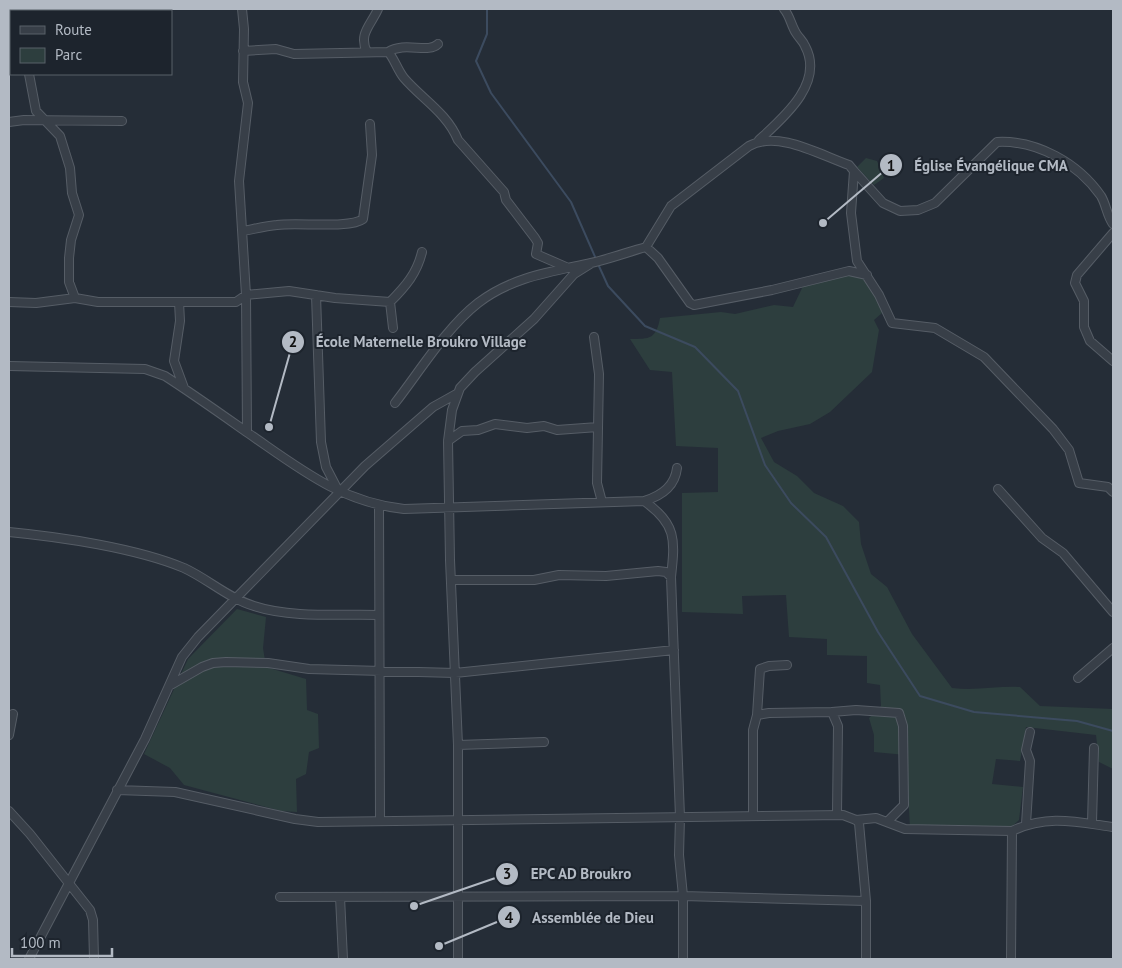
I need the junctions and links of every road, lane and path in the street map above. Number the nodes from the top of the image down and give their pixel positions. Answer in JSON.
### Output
{"nodes":[{"id":1,"x":242,"y":9,"type":"edge"},
{"id":2,"x":378,"y":9,"type":"edge"},
{"id":3,"x":784,"y":9,"type":"edge"},
{"id":4,"x":438,"y":44,"type":"dead end"},
{"id":5,"x":242,"y":51,"type":"junction"},
{"id":6,"x":368,"y":52,"type":"junction"},
{"id":7,"x":388,"y":52,"type":"junction"},
{"id":8,"x":30,"y":75,"type":"edge"},
{"id":9,"x":122,"y":120,"type":"dead end"},
{"id":10,"x":9,"y":122,"type":"edge"},
{"id":11,"x":46,"y":122,"type":"junction"},
{"id":12,"x":370,"y":124,"type":"dead end"},
{"id":13,"x":758,"y":141,"type":"junction"},
{"id":14,"x":854,"y":171,"type":"junction"},
{"id":15,"x":1113,"y":224,"type":"edge"},
{"id":16,"x":243,"y":231,"type":"junction"},
{"id":17,"x":1113,"y":233,"type":"edge"},
{"id":18,"x":646,"y":247,"type":"junction"},
{"id":19,"x":422,"y":252,"type":"dead end"},
{"id":20,"x":592,"y":262,"type":"junction"},
{"id":21,"x":565,"y":267,"type":"junction"},
{"id":22,"x":574,"y":274,"type":"junction"},
{"id":23,"x":866,"y":275,"type":"junction"},
{"id":24,"x":316,"y":295,"type":"junction"},
{"id":25,"x":246,"y":296,"type":"junction"},
{"id":26,"x":75,"y":298,"type":"junction"},
{"id":27,"x":9,"y":302,"type":"edge"},
{"id":28,"x":179,"y":302,"type":"junction"},
{"id":29,"x":390,"y":302,"type":"junction"},
{"id":30,"x":393,"y":328,"type":"dead end"},
{"id":31,"x":594,"y":337,"type":"dead end"},
{"id":32,"x":1113,"y":360,"type":"edge"},
{"id":33,"x":9,"y":366,"type":"edge"},
{"id":34,"x":184,"y":388,"type":"junction"},
{"id":35,"x":458,"y":393,"type":"junction"},
{"id":36,"x":395,"y":403,"type":"dead end"},
{"id":37,"x":598,"y":427,"type":"junction"},
{"id":38,"x":247,"y":432,"type":"junction"},
{"id":39,"x":448,"y":441,"type":"junction"},
{"id":40,"x":326,"y":467,"type":"junction"},
{"id":41,"x":677,"y":468,"type":"dead end"},
{"id":42,"x":309,"y":475,"type":"junction"},
{"id":43,"x":998,"y":489,"type":"dead end"},
{"id":44,"x":339,"y":492,"type":"junction"},
{"id":45,"x":1113,"y":492,"type":"edge"},
{"id":46,"x":644,"y":501,"type":"junction"},
{"id":47,"x":602,"y":502,"type":"junction"},
{"id":48,"x":379,"y":506,"type":"junction"},
{"id":49,"x":449,"y":506,"type":"junction"},
{"id":50,"x":9,"y":532,"type":"edge"},
{"id":51,"x":671,"y":577,"type":"junction"},
{"id":52,"x":452,"y":580,"type":"junction"},
{"id":53,"x":236,"y":599,"type":"junction"},
{"id":54,"x":1113,"y":612,"type":"edge"},
{"id":55,"x":379,"y":615,"type":"junction"},
{"id":56,"x":1113,"y":648,"type":"edge"},
{"id":57,"x":674,"y":650,"type":"junction"},
{"id":58,"x":787,"y":665,"type":"dead end"},
{"id":59,"x":380,"y":670,"type":"junction"},
{"id":60,"x":455,"y":673,"type":"junction"},
{"id":61,"x":1078,"y":678,"type":"dead end"},
{"id":62,"x":168,"y":686,"type":"junction"},
{"id":63,"x":832,"y":712,"type":"junction"},
{"id":64,"x":13,"y":714,"type":"dead end"},
{"id":65,"x":757,"y":715,"type":"junction"},
{"id":66,"x":1030,"y":732,"type":"dead end"},
{"id":67,"x":9,"y":735,"type":"edge"},
{"id":68,"x":544,"y":742,"type":"dead end"},
{"id":69,"x":458,"y":745,"type":"junction"},
{"id":70,"x":1094,"y":748,"type":"dead end"},
{"id":71,"x":117,"y":790,"type":"junction"},
{"id":72,"x":9,"y":812,"type":"edge"},
{"id":73,"x":836,"y":814,"type":"junction"},
{"id":74,"x":680,"y":816,"type":"junction"},
{"id":75,"x":753,"y":816,"type":"junction"},
{"id":76,"x":856,"y":820,"type":"junction"},
{"id":77,"x":380,"y":821,"type":"junction"},
{"id":78,"x":458,"y":821,"type":"junction"},
{"id":79,"x":887,"y":822,"type":"junction"},
{"id":80,"x":1092,"y":823,"type":"junction"},
{"id":81,"x":1026,"y":824,"type":"junction"},
{"id":82,"x":1113,"y":827,"type":"edge"},
{"id":83,"x":1012,"y":831,"type":"junction"},
{"id":84,"x":68,"y":883,"type":"junction"},
{"id":85,"x":684,"y":896,"type":"junction"},
{"id":86,"x":280,"y":897,"type":"dead end"},
{"id":87,"x":340,"y":897,"type":"junction"},
{"id":88,"x":458,"y":897,"type":"junction"},
{"id":89,"x":866,"y":901,"type":"junction"},
{"id":90,"x":29,"y":959,"type":"edge"},
{"id":91,"x":94,"y":959,"type":"edge"},
{"id":92,"x":343,"y":959,"type":"edge"},
{"id":93,"x":458,"y":959,"type":"edge"},
{"id":94,"x":683,"y":959,"type":"edge"},
{"id":95,"x":866,"y":959,"type":"edge"},
{"id":96,"x":1012,"y":959,"type":"edge"}],
"edges":[{"from":1,"to":5,"type":"street"},
{"from":2,"to":6,"type":"street"},
{"from":3,"to":13,"type":"street"},
{"from":4,"to":7,"type":"street"},
{"from":5,"to":6,"type":"street"},
{"from":5,"to":16,"type":"street"},
{"from":6,"to":7,"type":"street"},
{"from":7,"to":21,"type":"street"},
{"from":8,"to":11,"type":"street"},
{"from":9,"to":11,"type":"street"},
{"from":10,"to":11,"type":"street"},
{"from":11,"to":26,"type":"street"},
{"from":12,"to":16,"type":"street"},
{"from":13,"to":14,"type":"street"},
{"from":13,"to":18,"type":"street"},
{"from":14,"to":15,"type":"street"},
{"from":14,"to":23,"type":"street"},
{"from":16,"to":25,"type":"street"},
{"from":17,"to":32,"type":"street"},
{"from":18,"to":20,"type":"street"},
{"from":18,"to":23,"type":"street"},
{"from":19,"to":29,"type":"street"},
{"from":20,"to":21,"type":"street"},
{"from":20,"to":22,"type":"street"},
{"from":21,"to":22,"type":"street"},
{"from":21,"to":36,"type":"street"},
{"from":22,"to":35,"type":"street"},
{"from":23,"to":45,"type":"street"},
{"from":24,"to":25,"type":"street"},
{"from":24,"to":29,"type":"street"},
{"from":24,"to":40,"type":"street"},
{"from":25,"to":28,"type":"street"},
{"from":25,"to":38,"type":"street"},
{"from":26,"to":27,"type":"street"},
{"from":26,"to":28,"type":"street"},
{"from":28,"to":34,"type":"street"},
{"from":29,"to":30,"type":"street"},
{"from":31,"to":37,"type":"street"},
{"from":33,"to":34,"type":"street"},
{"from":34,"to":38,"type":"street"},
{"from":35,"to":39,"type":"street"},
{"from":35,"to":44,"type":"street"},
{"from":37,"to":39,"type":"street"},
{"from":37,"to":47,"type":"street"},
{"from":38,"to":42,"type":"street"},
{"from":39,"to":49,"type":"street"},
{"from":40,"to":42,"type":"street"},
{"from":40,"to":44,"type":"street"},
{"from":41,"to":46,"type":"street"},
{"from":42,"to":44,"type":"street"},
{"from":43,"to":54,"type":"street"},
{"from":44,"to":48,"type":"street"},
{"from":44,"to":53,"type":"street"},
{"from":46,"to":47,"type":"street"},
{"from":46,"to":51,"type":"street"},
{"from":47,"to":49,"type":"street"},
{"from":48,"to":49,"type":"street"},
{"from":48,"to":55,"type":"street"},
{"from":49,"to":52,"type":"street"},
{"from":50,"to":53,"type":"street"},
{"from":51,"to":52,"type":"street"},
{"from":51,"to":57,"type":"street"},
{"from":52,"to":60,"type":"street"},
{"from":53,"to":55,"type":"street"},
{"from":53,"to":62,"type":"street"},
{"from":55,"to":59,"type":"street"},
{"from":56,"to":61,"type":"street"},
{"from":57,"to":60,"type":"street"},
{"from":57,"to":74,"type":"street"},
{"from":58,"to":65,"type":"street"},
{"from":59,"to":60,"type":"street"},
{"from":59,"to":62,"type":"street"},
{"from":59,"to":77,"type":"street"},
{"from":60,"to":69,"type":"street"},
{"from":62,"to":71,"type":"street"},
{"from":63,"to":65,"type":"street"},
{"from":63,"to":73,"type":"street"},
{"from":63,"to":79,"type":"street"},
{"from":64,"to":67,"type":"street"},
{"from":65,"to":75,"type":"street"},
{"from":66,"to":81,"type":"street"},
{"from":68,"to":69,"type":"street"},
{"from":69,"to":78,"type":"street"},
{"from":70,"to":80,"type":"street"},
{"from":71,"to":77,"type":"street"},
{"from":71,"to":84,"type":"street"},
{"from":72,"to":84,"type":"street"},
{"from":73,"to":75,"type":"street"},
{"from":73,"to":76,"type":"street"},
{"from":74,"to":75,"type":"street"},
{"from":74,"to":78,"type":"street"},
{"from":74,"to":85,"type":"street"},
{"from":76,"to":79,"type":"street"},
{"from":76,"to":89,"type":"street"},
{"from":77,"to":78,"type":"street"},
{"from":78,"to":88,"type":"street"},
{"from":79,"to":83,"type":"street"},
{"from":80,"to":81,"type":"street"},
{"from":80,"to":82,"type":"street"},
{"from":81,"to":83,"type":"street"},
{"from":83,"to":96,"type":"street"},
{"from":84,"to":90,"type":"street"},
{"from":84,"to":91,"type":"street"},
{"from":85,"to":88,"type":"street"},
{"from":85,"to":89,"type":"street"},
{"from":85,"to":94,"type":"street"},
{"from":86,"to":87,"type":"street"},
{"from":87,"to":88,"type":"street"},
{"from":87,"to":92,"type":"street"},
{"from":88,"to":93,"type":"street"},
{"from":89,"to":95,"type":"street"}]}
